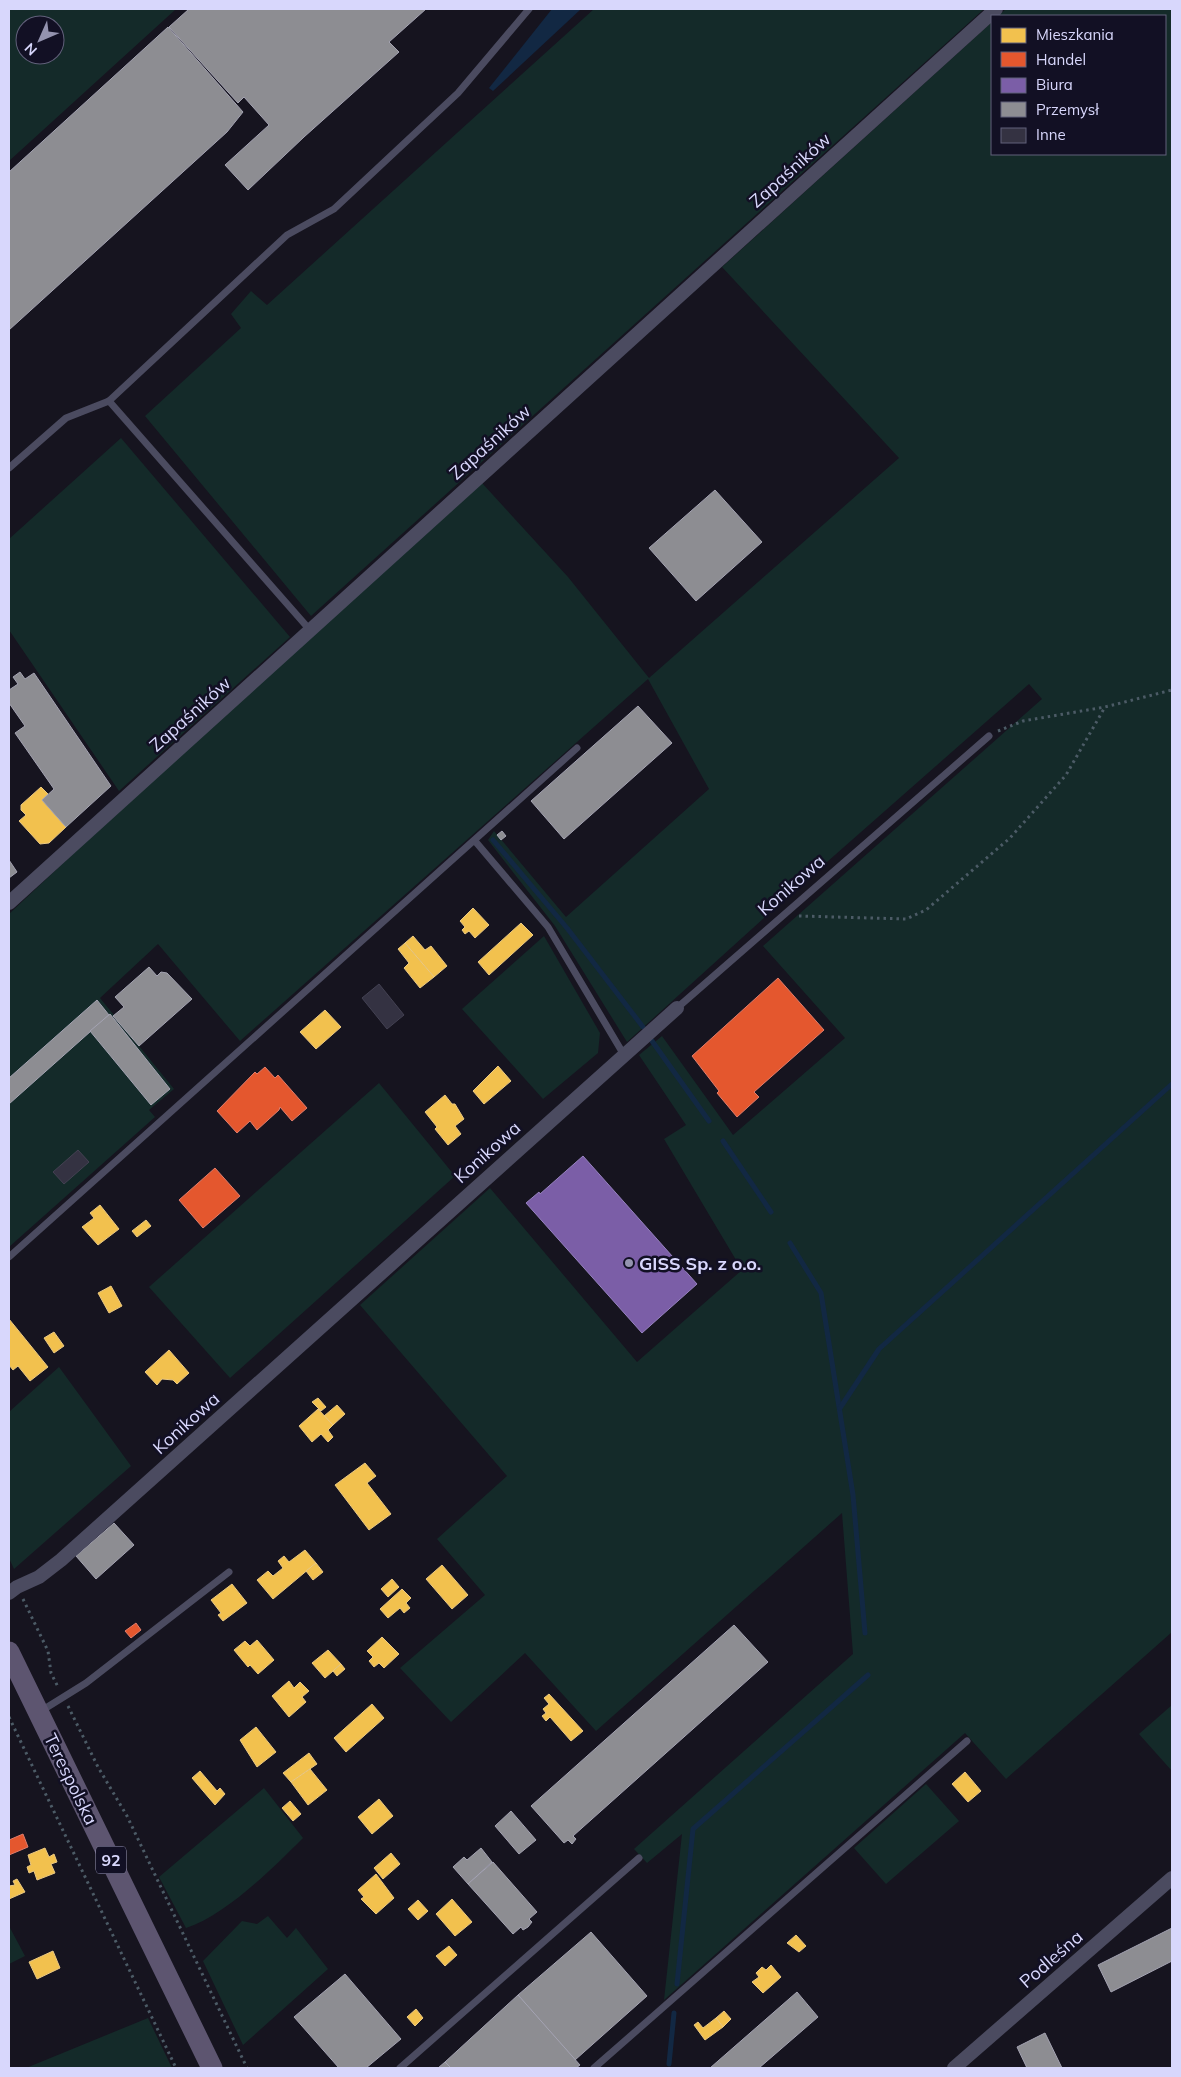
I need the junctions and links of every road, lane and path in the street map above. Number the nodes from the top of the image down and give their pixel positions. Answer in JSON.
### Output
{"nodes":[{"id":1,"x":529,"y":9,"type":"edge"},
{"id":2,"x":996,"y":9,"type":"edge"},
{"id":3,"x":109,"y":400,"type":"junction"},
{"id":4,"x":9,"y":468,"type":"edge"},
{"id":5,"x":310,"y":630,"type":"junction"},
{"id":6,"x":1172,"y":690,"type":"edge"},
{"id":7,"x":1105,"y":707,"type":"junction"},
{"id":8,"x":989,"y":736,"type":"joint"},
{"id":9,"x":577,"y":748,"type":"dead end"},
{"id":10,"x":475,"y":841,"type":"junction"},
{"id":11,"x":9,"y":903,"type":"edge"},
{"id":12,"x":786,"y":915,"type":"junction"},
{"id":13,"x":677,"y":1008,"type":"joint"},
{"id":14,"x":624,"y":1055,"type":"junction"},
{"id":15,"x":9,"y":1257,"type":"edge"},
{"id":16,"x":229,"y":1572,"type":"dead end"},
{"id":17,"x":13,"y":1590,"type":"edge"},
{"id":18,"x":9,"y":1652,"type":"edge"},
{"id":19,"x":64,"y":1698,"type":"junction"},
{"id":20,"x":38,"y":1713,"type":"junction"},
{"id":21,"x":9,"y":1717,"type":"edge"},
{"id":22,"x":967,"y":1741,"type":"dead end"},
{"id":23,"x":639,"y":1858,"type":"dead end"},
{"id":24,"x":1172,"y":1878,"type":"edge"},
{"id":25,"x":176,"y":2068,"type":"edge"},
{"id":26,"x":212,"y":2068,"type":"edge"},
{"id":27,"x":247,"y":2068,"type":"edge"},
{"id":28,"x":400,"y":2068,"type":"edge"},
{"id":29,"x":594,"y":2068,"type":"edge"},
{"id":30,"x":954,"y":2068,"type":"edge"}],
"edges":[{"from":1,"to":3,"type":"lane"},
{"from":2,"to":5,"type":"street","name":"Zapaśników"},
{"from":3,"to":4,"type":"lane"},
{"from":3,"to":5,"type":"lane"},
{"from":5,"to":11,"type":"street","name":"Zapaśników"},
{"from":6,"to":7,"type":"path"},
{"from":7,"to":8,"type":"path"},
{"from":7,"to":12,"type":"path"},
{"from":8,"to":12,"type":"lane","name":"Konikowa"},
{"from":9,"to":10,"type":"lane"},
{"from":10,"to":14,"type":"lane"},
{"from":10,"to":15,"type":"lane"},
{"from":12,"to":13,"type":"lane","name":"Konikowa"},
{"from":13,"to":14,"type":"street","name":"Konikowa"},
{"from":14,"to":17,"type":"street","name":"Konikowa"},
{"from":16,"to":19,"type":"lane"},
{"from":17,"to":19,"type":"path"},
{"from":18,"to":20,"type":"main road","name":"Terespolska","number":"92"},
{"from":19,"to":20,"type":"lane"},
{"from":19,"to":27,"type":"path"},
{"from":20,"to":26,"type":"main road","name":"Terespolska","number":"92"},
{"from":21,"to":25,"type":"path"},
{"from":22,"to":29,"type":"lane"},
{"from":23,"to":28,"type":"lane"},
{"from":24,"to":30,"type":"street","name":"Podleśna"}]}
